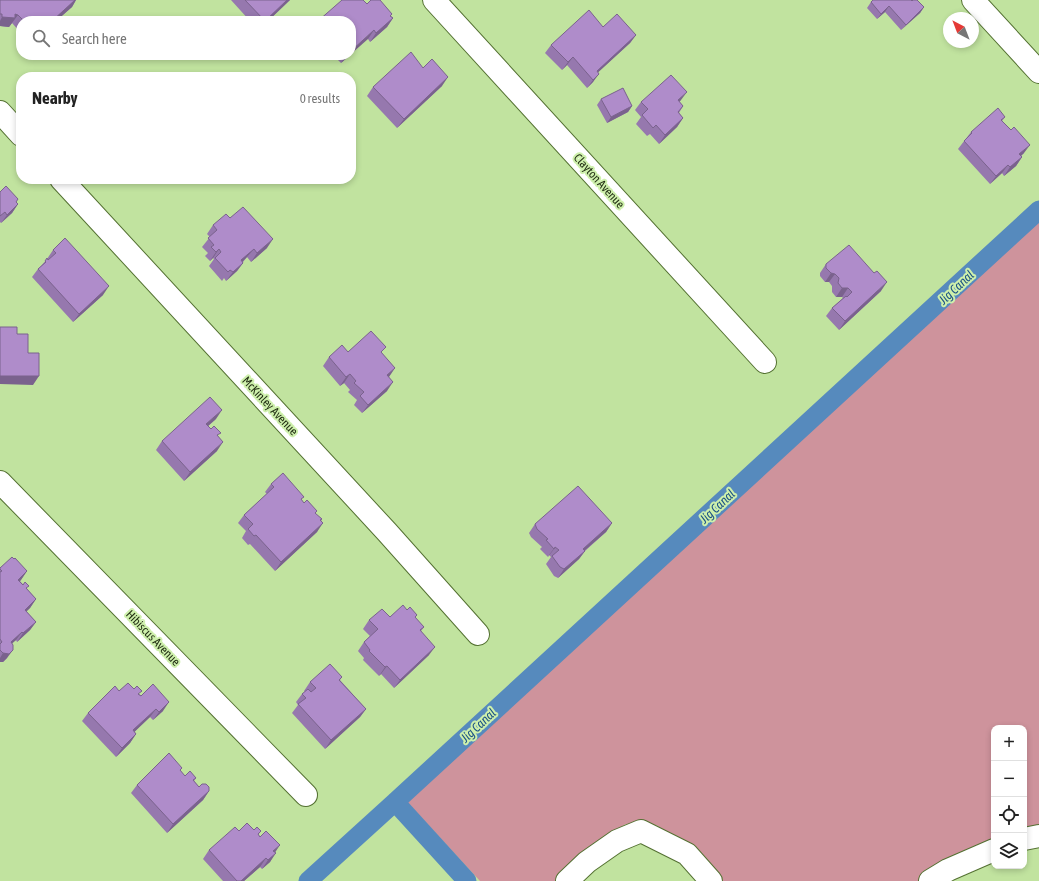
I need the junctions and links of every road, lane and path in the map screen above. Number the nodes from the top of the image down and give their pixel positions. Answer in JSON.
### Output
{"nodes":[{"id":1,"x":434,"y":0,"type":"edge"},
{"id":2,"x":973,"y":0,"type":"edge"},
{"id":3,"x":1039,"y":72,"type":"edge"},
{"id":4,"x":0,"y":112,"type":"edge"},
{"id":5,"x":16,"y":130,"type":"edge"},
{"id":6,"x":66,"y":184,"type":"edge"},
{"id":7,"x":765,"y":362,"type":"dead end"},
{"id":8,"x":0,"y":482,"type":"edge"},
{"id":9,"x":478,"y":634,"type":"dead end"},
{"id":10,"x":306,"y":795,"type":"dead end"},
{"id":11,"x":1039,"y":836,"type":"edge"},
{"id":12,"x":1027,"y":839,"type":"edge"},
{"id":13,"x":991,"y":851,"type":"edge"},
{"id":14,"x":567,"y":881,"type":"edge"},
{"id":15,"x":711,"y":881,"type":"edge"},
{"id":16,"x":930,"y":881,"type":"edge"}],
"edges":[{"from":1,"to":7,"type":"street","name":"Clayton Avenue"},
{"from":2,"to":3,"type":"street"},
{"from":4,"to":5,"type":"street"},
{"from":6,"to":9,"type":"street","name":"McKinley Avenue"},
{"from":8,"to":10,"type":"street","name":"Hibiscus Avenue"},
{"from":11,"to":12,"type":"street"},
{"from":13,"to":16,"type":"street"},
{"from":14,"to":15,"type":"street"}]}
